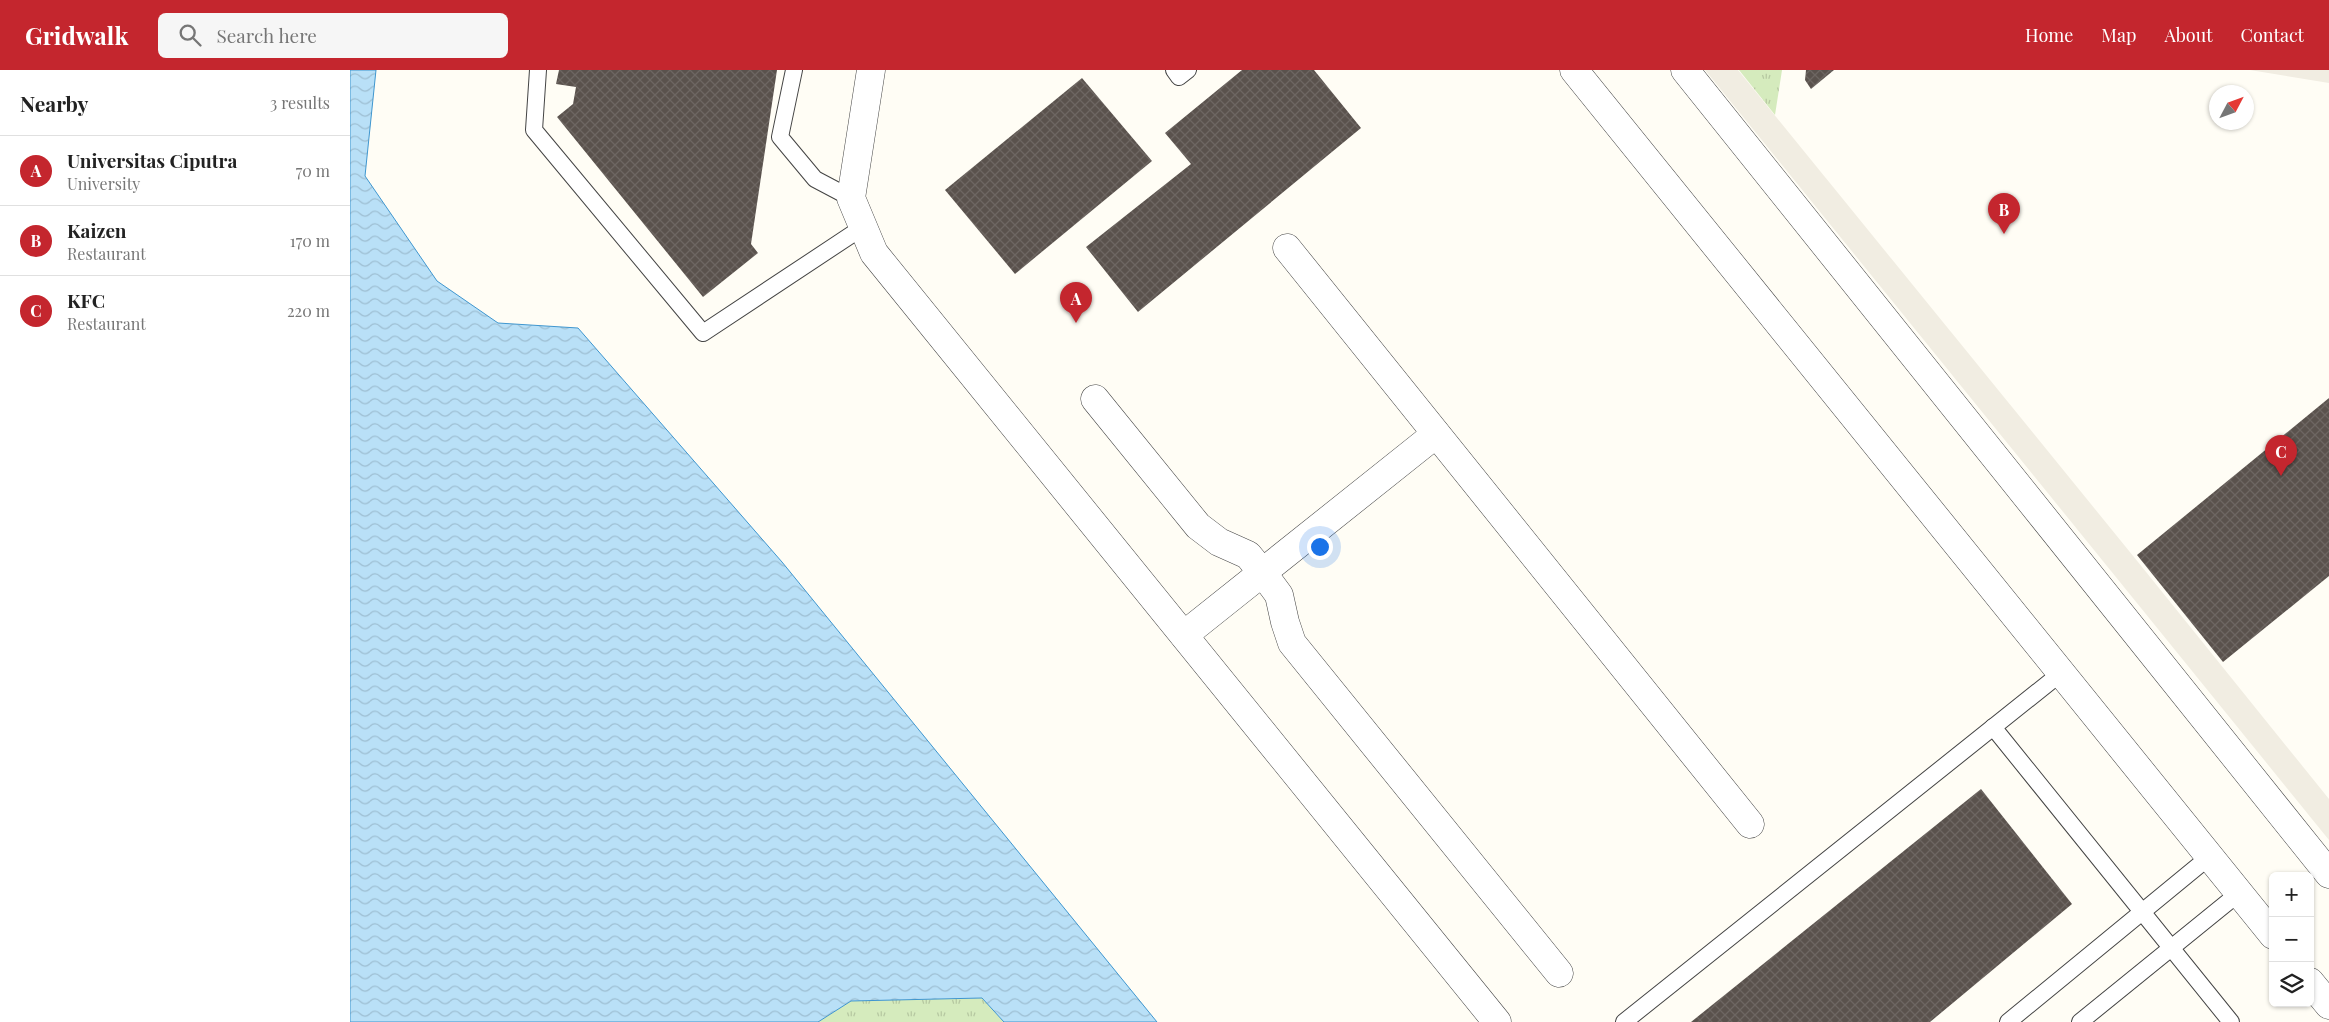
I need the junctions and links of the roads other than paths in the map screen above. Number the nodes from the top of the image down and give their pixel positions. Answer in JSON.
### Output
{"nodes":[{"id":1,"x":538,"y":70,"type":"edge"},
{"id":2,"x":794,"y":70,"type":"edge"},
{"id":3,"x":871,"y":70,"type":"edge"},
{"id":4,"x":1174,"y":70,"type":"edge"},
{"id":5,"x":1188,"y":70,"type":"edge"},
{"id":6,"x":1574,"y":70,"type":"edge"},
{"id":7,"x":1685,"y":70,"type":"edge"},
{"id":8,"x":851,"y":198,"type":"junction"},
{"id":9,"x":863,"y":227,"type":"junction"},
{"id":10,"x":1287,"y":248,"type":"dead end"},
{"id":11,"x":1095,"y":399,"type":"dead end"},
{"id":12,"x":1436,"y":434,"type":"junction"},
{"id":13,"x":1262,"y":572,"type":"junction"},
{"id":14,"x":1184,"y":635,"type":"junction"},
{"id":15,"x":2061,"y":673,"type":"junction"},
{"id":16,"x":1993,"y":726,"type":"junction"},
{"id":17,"x":1750,"y":824,"type":"dead end"},
{"id":18,"x":2209,"y":857,"type":"junction"},
{"id":19,"x":2329,"y":874,"type":"edge"},
{"id":20,"x":2239,"y":893,"type":"junction"},
{"id":21,"x":2142,"y":912,"type":"junction"},
{"id":22,"x":2269,"y":930,"type":"edge"},
{"id":23,"x":2172,"y":948,"type":"junction"},
{"id":24,"x":1559,"y":973,"type":"dead end"},
{"id":25,"x":2314,"y":987,"type":"edge"},
{"id":26,"x":2329,"y":1005,"type":"edge"},
{"id":27,"x":1497,"y":1022,"type":"edge"},
{"id":28,"x":1624,"y":1022,"type":"edge"},
{"id":29,"x":2008,"y":1022,"type":"edge"},
{"id":30,"x":2080,"y":1022,"type":"edge"},
{"id":31,"x":2231,"y":1022,"type":"edge"}],
"edges":[{"from":1,"to":9,"type":"lane"},
{"from":2,"to":8,"type":"lane"},
{"from":3,"to":8,"type":"street"},
{"from":4,"to":5,"type":"lane"},
{"from":6,"to":15,"type":"street"},
{"from":7,"to":19,"type":"street"},
{"from":8,"to":9,"type":"street"},
{"from":9,"to":14,"type":"street"},
{"from":10,"to":12,"type":"street"},
{"from":11,"to":13,"type":"street"},
{"from":12,"to":13,"type":"street"},
{"from":12,"to":17,"type":"street"},
{"from":13,"to":14,"type":"street"},
{"from":13,"to":24,"type":"street"},
{"from":14,"to":27,"type":"street"},
{"from":15,"to":16,"type":"lane"},
{"from":15,"to":18,"type":"street"},
{"from":16,"to":21,"type":"lane"},
{"from":16,"to":28,"type":"lane"},
{"from":18,"to":20,"type":"street"},
{"from":18,"to":21,"type":"lane"},
{"from":20,"to":22,"type":"street"},
{"from":20,"to":23,"type":"lane"},
{"from":21,"to":23,"type":"lane"},
{"from":21,"to":29,"type":"lane"},
{"from":23,"to":30,"type":"lane"},
{"from":23,"to":31,"type":"lane"},
{"from":25,"to":26,"type":"street"}]}
